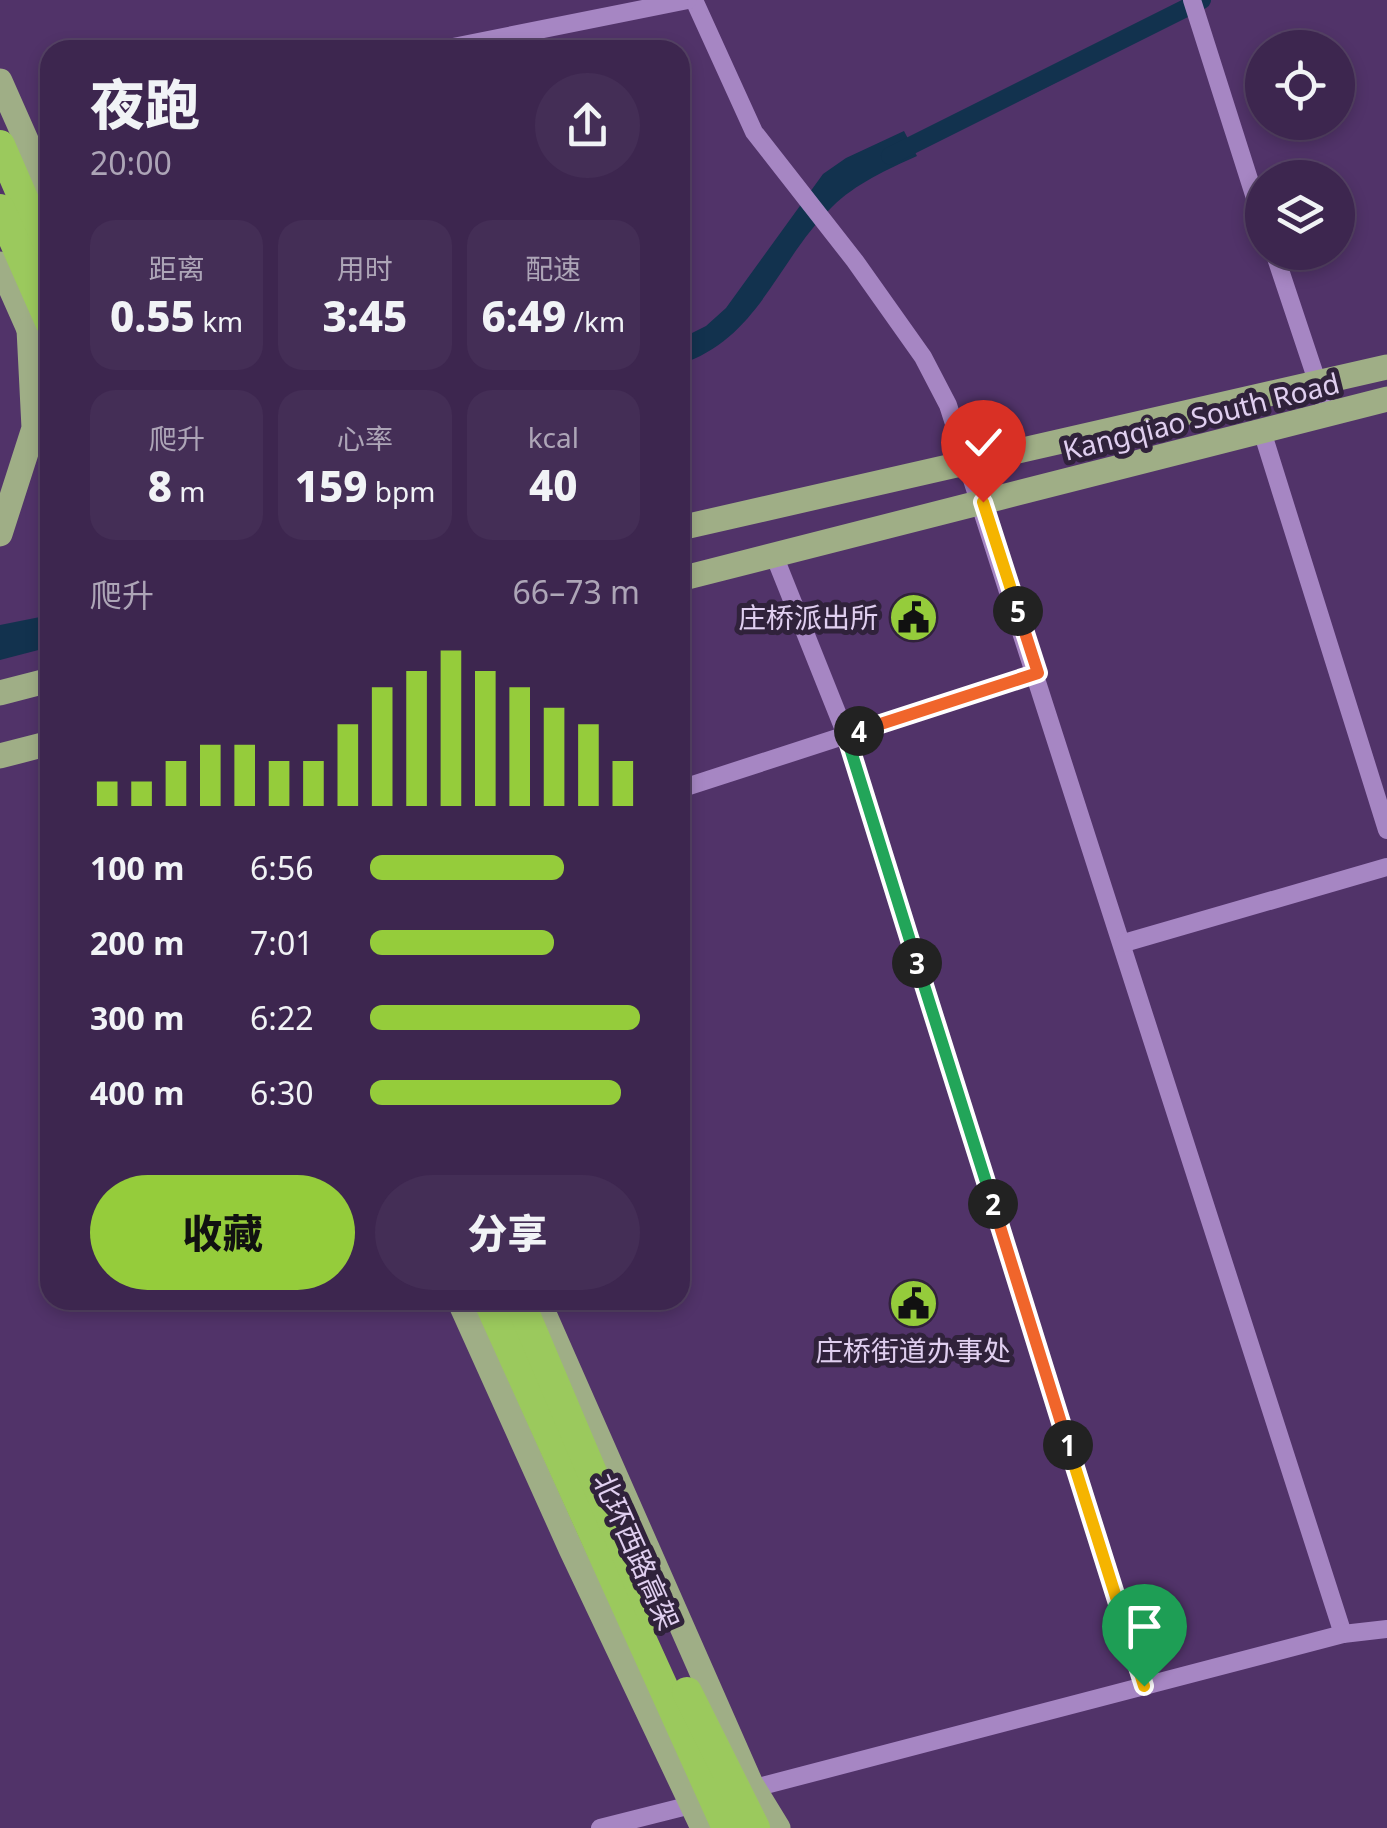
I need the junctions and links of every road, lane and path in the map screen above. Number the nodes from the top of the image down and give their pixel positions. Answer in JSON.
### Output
{"nodes":[{"id":1,"x":691,"y":0,"type":"edge"},
{"id":2,"x":1192,"y":0,"type":"edge"},
{"id":3,"x":489,"y":40,"type":"edge"},
{"id":4,"x":0,"y":81,"type":"edge"},
{"id":5,"x":0,"y":145,"type":"edge"},
{"id":6,"x":1245,"y":167,"type":"edge"},
{"id":7,"x":40,"y":171,"type":"edge"},
{"id":8,"x":0,"y":209,"type":"edge"},
{"id":9,"x":40,"y":237,"type":"edge"},
{"id":10,"x":0,"y":264,"type":"edge"},
{"id":11,"x":1280,"y":270,"type":"edge"},
{"id":12,"x":40,"y":325,"type":"edge"},
{"id":13,"x":1387,"y":367,"type":"edge"},
{"id":14,"x":1318,"y":382,"type":"junction"},
{"id":15,"x":1387,"y":399,"type":"edge"},
{"id":16,"x":1328,"y":414,"type":"junction"},
{"id":17,"x":1262,"y":431,"type":"junction"},
{"id":18,"x":969,"y":462,"type":"junction"},
{"id":19,"x":983,"y":502,"type":"junction"},
{"id":20,"x":690,"y":526,"type":"edge"},
{"id":21,"x":0,"y":534,"type":"edge"},
{"id":22,"x":774,"y":555,"type":"junction"},
{"id":23,"x":690,"y":576,"type":"edge"},
{"id":24,"x":1038,"y":673,"type":"junction"},
{"id":25,"x":40,"y":683,"type":"edge"},
{"id":26,"x":0,"y":693,"type":"edge"},
{"id":27,"x":846,"y":735,"type":"junction"},
{"id":28,"x":40,"y":746,"type":"edge"},
{"id":29,"x":0,"y":756,"type":"edge"},
{"id":30,"x":690,"y":786,"type":"edge"},
{"id":31,"x":1387,"y":830,"type":"edge"},
{"id":32,"x":1387,"y":867,"type":"edge"},
{"id":33,"x":1124,"y":944,"type":"junction"},
{"id":34,"x":465,"y":1310,"type":"edge"},
{"id":35,"x":493,"y":1310,"type":"edge"},
{"id":36,"x":522,"y":1310,"type":"edge"},
{"id":37,"x":542,"y":1310,"type":"edge"},
{"id":38,"x":1387,"y":1629,"type":"edge"},
{"id":39,"x":1344,"y":1634,"type":"junction"},
{"id":40,"x":1144,"y":1686,"type":"junction"},
{"id":41,"x":754,"y":1788,"type":"junction"},
{"id":42,"x":697,"y":1817,"type":"edge"},
{"id":43,"x":600,"y":1828,"type":"edge"},
{"id":44,"x":727,"y":1828,"type":"edge"},
{"id":45,"x":754,"y":1828,"type":"edge"},
{"id":46,"x":778,"y":1828,"type":"edge"}],
"edges":[{"from":1,"to":3,"type":"street"},
{"from":1,"to":18,"type":"street"},
{"from":2,"to":6,"type":"street"},
{"from":4,"to":7,"type":"main road"},
{"from":5,"to":9,"type":"highway"},
{"from":8,"to":12,"type":"highway"},
{"from":10,"to":12,"type":"main road"},
{"from":11,"to":14,"type":"street"},
{"from":12,"to":21,"type":"main road"},
{"from":13,"to":14,"type":"main road","name":"Kangqiao South Road"},
{"from":14,"to":16,"type":"street"},
{"from":14,"to":18,"type":"main road","name":"Kangqiao South Road"},
{"from":15,"to":16,"type":"main road","name":"Kangqiao South Road"},
{"from":16,"to":17,"type":"main road","name":"Kangqiao South Road"},
{"from":17,"to":19,"type":"main road","name":"Kangqiao South Road"},
{"from":17,"to":31,"type":"street"},
{"from":18,"to":19,"type":"street"},
{"from":18,"to":20,"type":"main road","name":"Kangqiao South Road"},
{"from":19,"to":22,"type":"main road","name":"Kangqiao South Road"},
{"from":19,"to":24,"type":"street"},
{"from":22,"to":23,"type":"main road","name":"Kangqiao South Road"},
{"from":22,"to":27,"type":"street"},
{"from":24,"to":27,"type":"street"},
{"from":24,"to":33,"type":"street"},
{"from":25,"to":26,"type":"main road"},
{"from":27,"to":30,"type":"street"},
{"from":27,"to":40,"type":"street"},
{"from":28,"to":29,"type":"main road"},
{"from":32,"to":33,"type":"street"},
{"from":33,"to":39,"type":"street"},
{"from":34,"to":42,"type":"main road"},
{"from":35,"to":44,"type":"highway","name":"北环西路高架"},
{"from":36,"to":45,"type":"highway","name":"北环西路高架"},
{"from":37,"to":41,"type":"main road"},
{"from":38,"to":39,"type":"street"},
{"from":39,"to":40,"type":"street"},
{"from":40,"to":41,"type":"street"},
{"from":41,"to":42,"type":"street"},
{"from":41,"to":46,"type":"main road"},
{"from":42,"to":43,"type":"street"}]}
